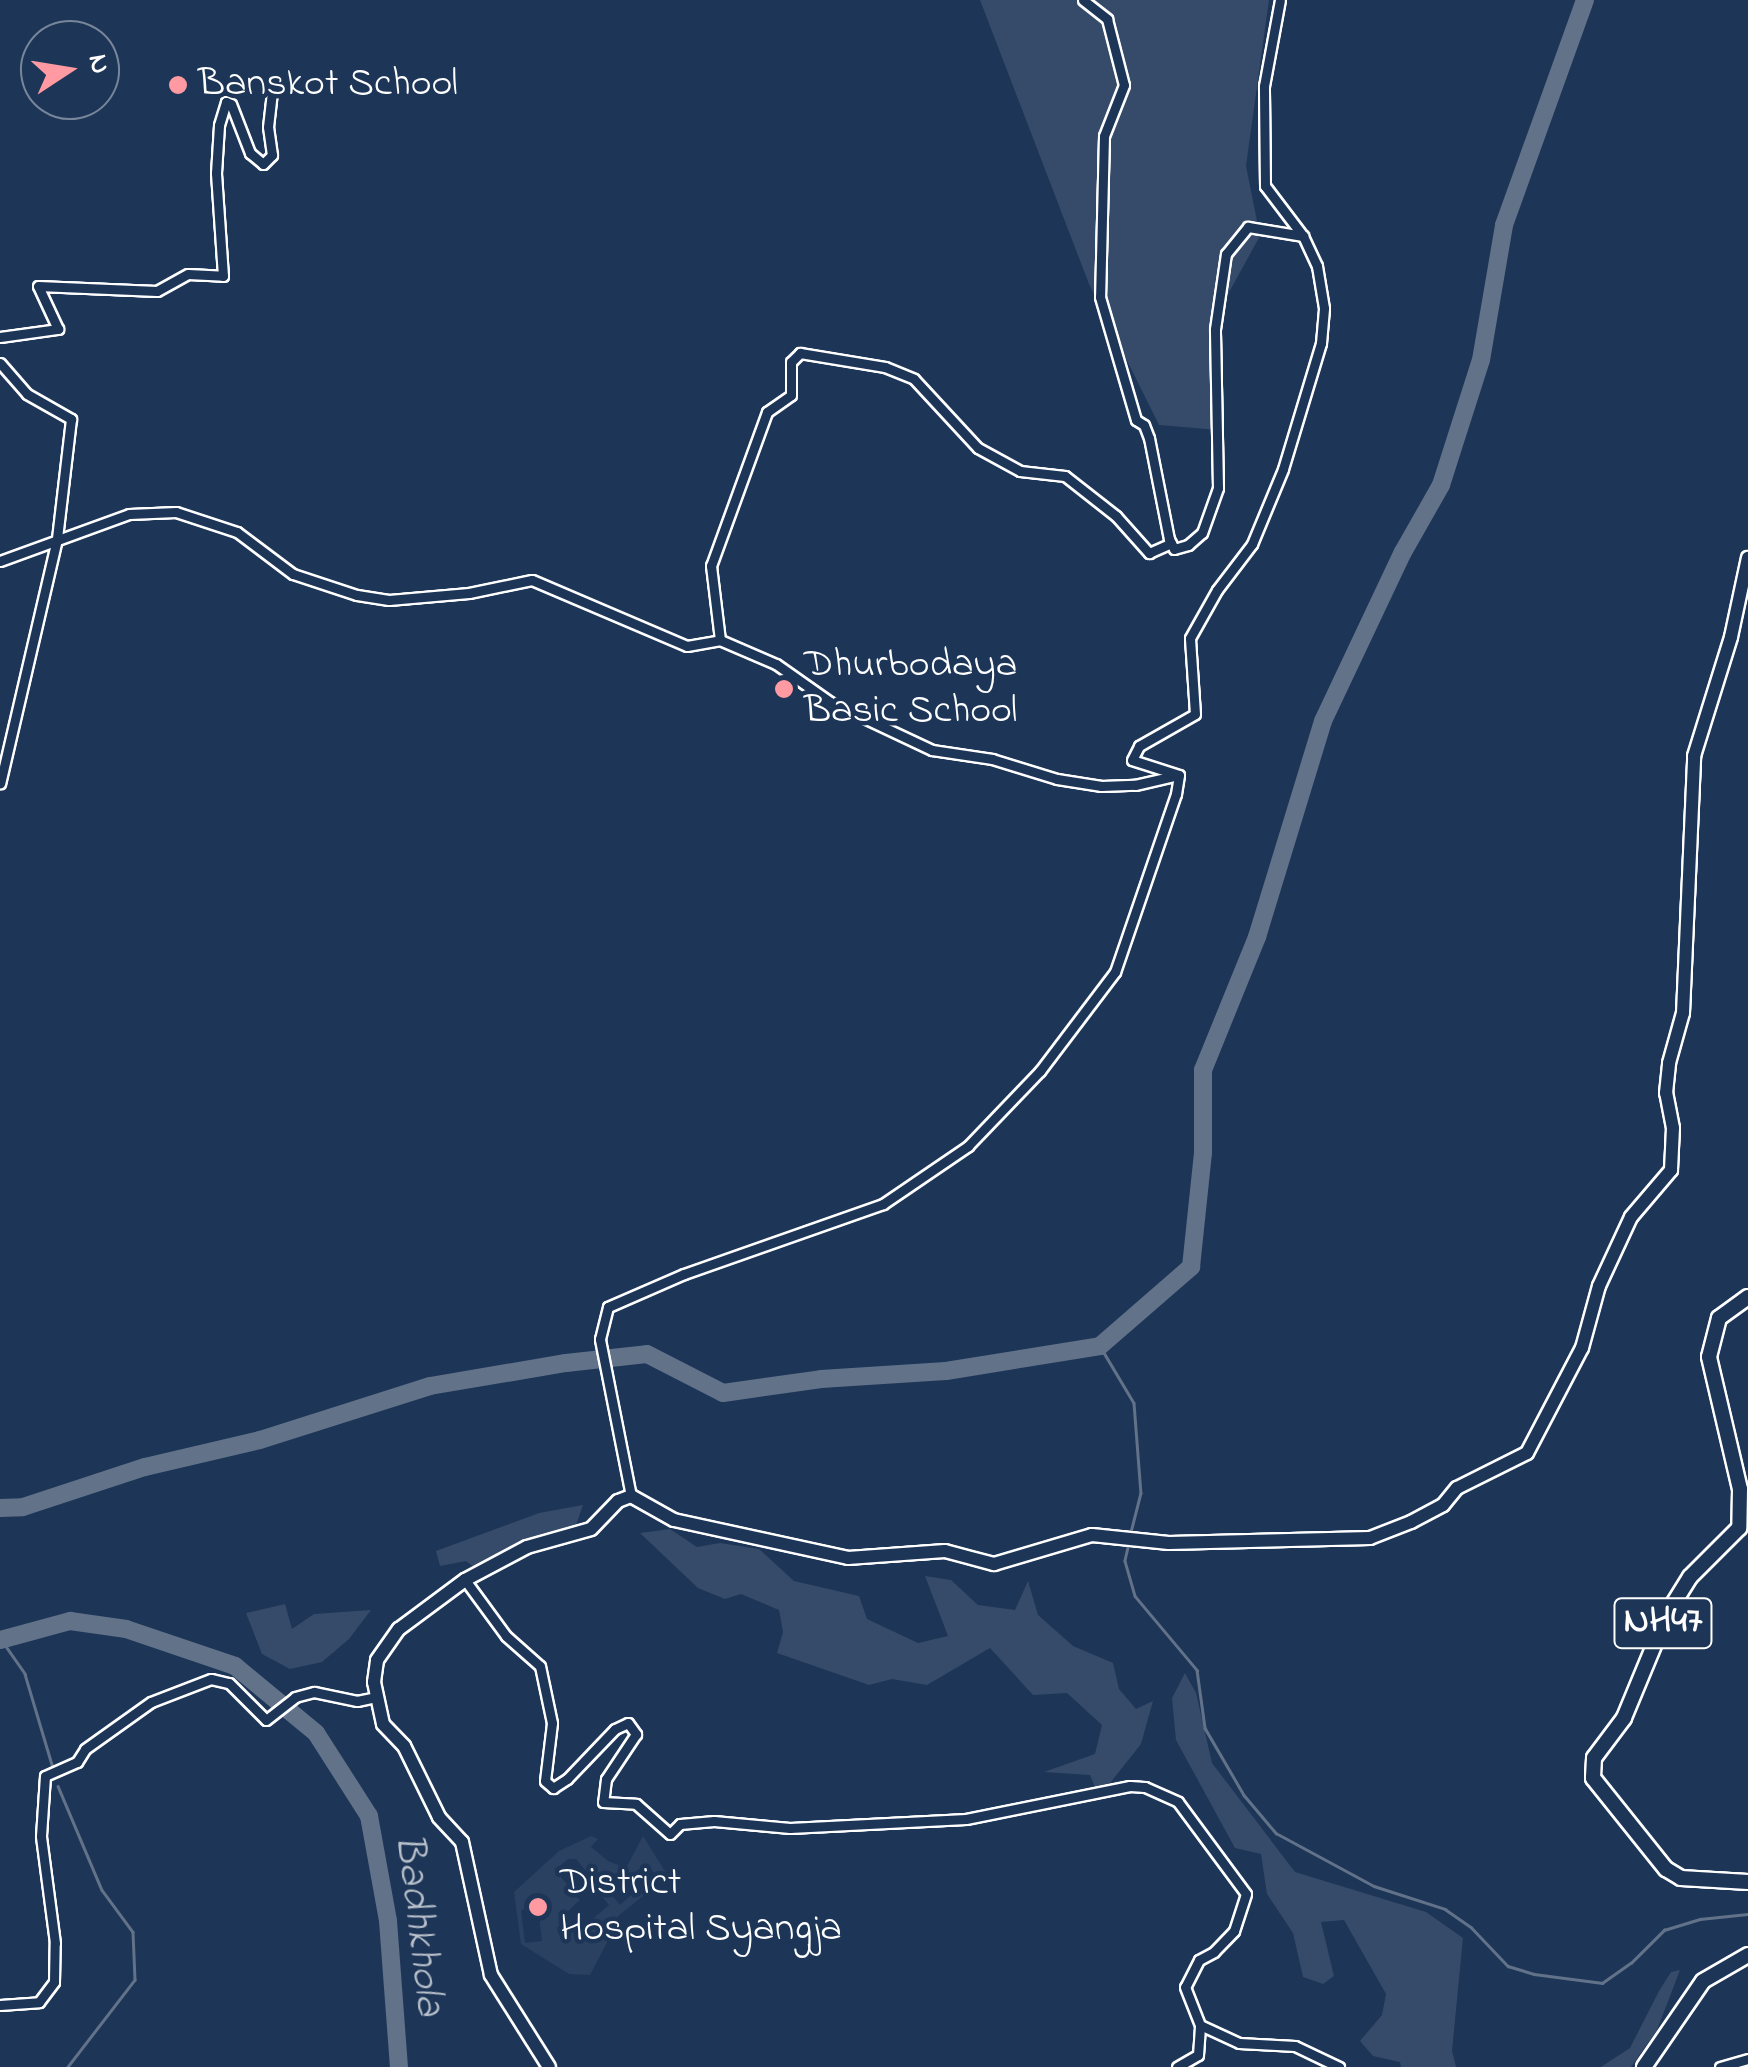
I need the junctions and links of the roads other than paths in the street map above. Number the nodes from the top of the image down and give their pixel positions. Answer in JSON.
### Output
{"nodes":[{"id":1,"x":1082,"y":0,"type":"edge"},
{"id":2,"x":1280,"y":0,"type":"edge"},
{"id":3,"x":273,"y":83,"type":"dead end"},
{"id":4,"x":1304,"y":236,"type":"junction"},
{"id":5,"x":0,"y":336,"type":"edge"},
{"id":6,"x":0,"y":363,"type":"edge"},
{"id":7,"x":57,"y":539,"type":"junction"},
{"id":8,"x":1171,"y":543,"type":"junction"},
{"id":9,"x":1748,"y":558,"type":"edge"},
{"id":10,"x":0,"y":561,"type":"edge"},
{"id":11,"x":720,"y":640,"type":"junction"},
{"id":12,"x":1178,"y":775,"type":"junction"},
{"id":13,"x":0,"y":783,"type":"edge"},
{"id":14,"x":1748,"y":1296,"type":"edge"},
{"id":15,"x":629,"y":1492,"type":"junction"},
{"id":16,"x":465,"y":1580,"type":"junction"},
{"id":17,"x":376,"y":1697,"type":"junction"},
{"id":18,"x":1748,"y":1882,"type":"edge"},
{"id":19,"x":1748,"y":1955,"type":"edge"},
{"id":20,"x":0,"y":2004,"type":"edge"},
{"id":21,"x":1200,"y":2025,"type":"junction"},
{"id":22,"x":1748,"y":2060,"type":"edge"},
{"id":23,"x":549,"y":2067,"type":"edge"},
{"id":24,"x":1177,"y":2067,"type":"edge"},
{"id":25,"x":1339,"y":2067,"type":"edge"},
{"id":26,"x":1644,"y":2067,"type":"edge"},
{"id":27,"x":1720,"y":2067,"type":"edge"}],
"edges":[{"from":1,"to":8,"type":"street"},
{"from":2,"to":4,"type":"street"},
{"from":3,"to":5,"type":"street"},
{"from":4,"to":8,"type":"street"},
{"from":4,"to":12,"type":"street"},
{"from":6,"to":7,"type":"street"},
{"from":7,"to":10,"type":"street"},
{"from":7,"to":11,"type":"street"},
{"from":7,"to":13,"type":"street"},
{"from":8,"to":11,"type":"street"},
{"from":9,"to":15,"type":"main road"},
{"from":11,"to":12,"type":"street"},
{"from":12,"to":15,"type":"street"},
{"from":14,"to":18,"type":"highway","number":"NH47"},
{"from":15,"to":16,"type":"main road"},
{"from":16,"to":17,"type":"main road"},
{"from":16,"to":21,"type":"street"},
{"from":17,"to":20,"type":"street"},
{"from":17,"to":23,"type":"main road"},
{"from":19,"to":26,"type":"highway"},
{"from":21,"to":24,"type":"street"},
{"from":21,"to":25,"type":"street"},
{"from":22,"to":27,"type":"street"}]}
